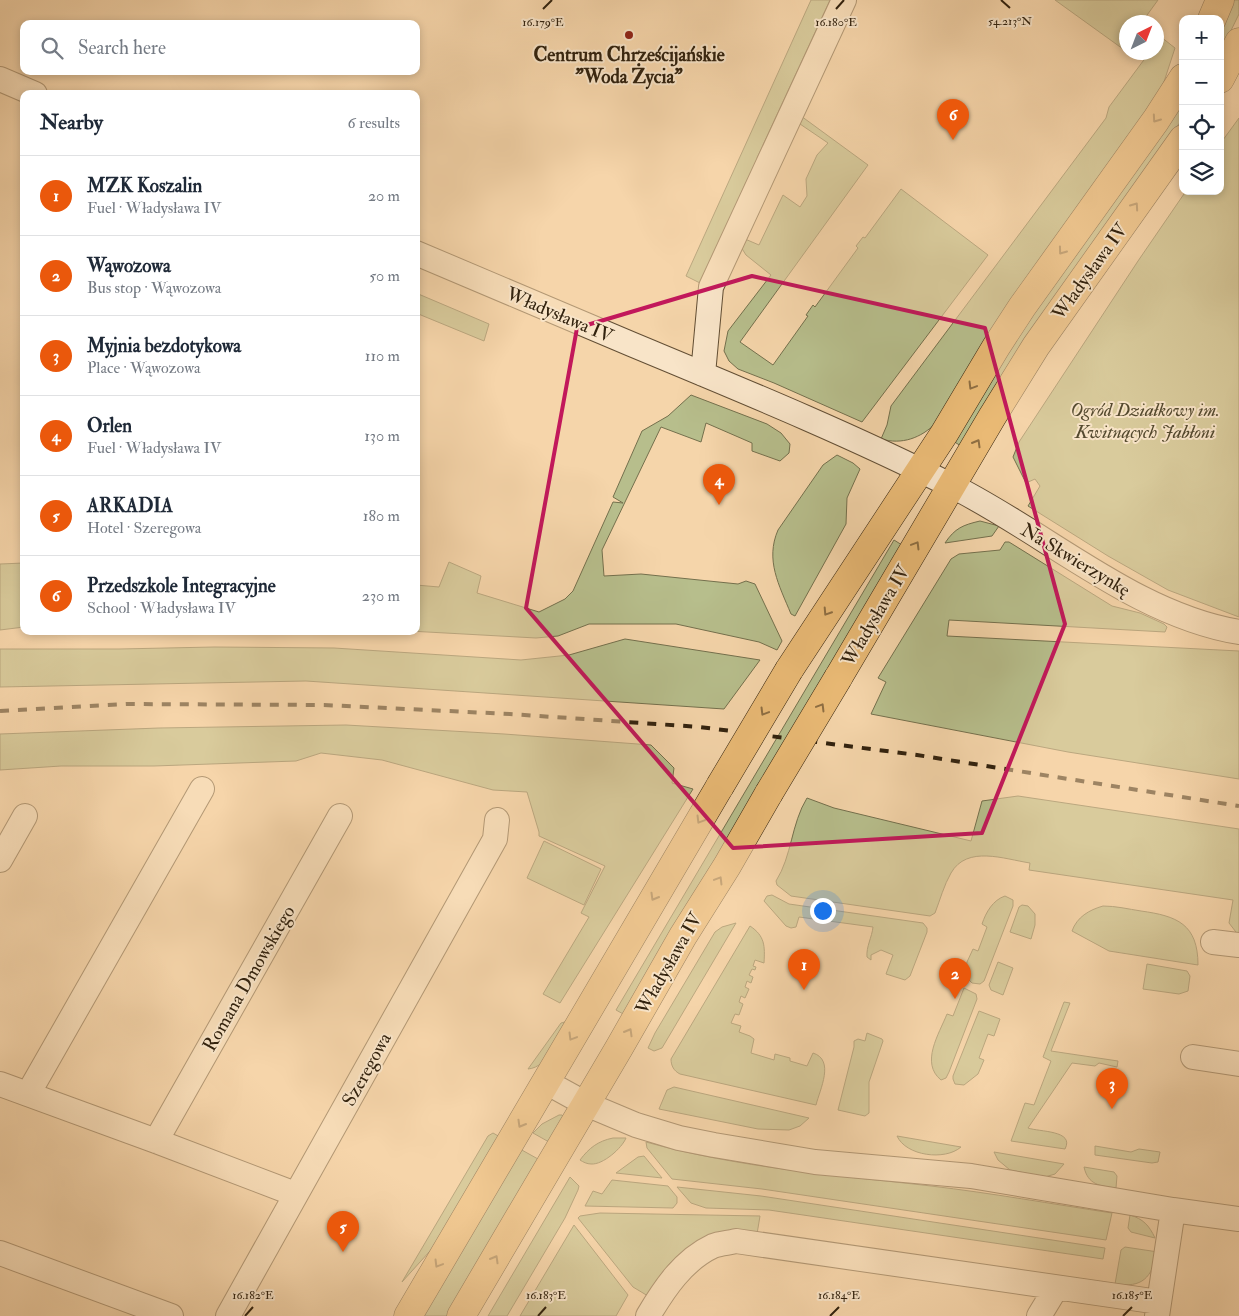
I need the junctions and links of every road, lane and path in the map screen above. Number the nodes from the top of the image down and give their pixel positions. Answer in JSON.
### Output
{"nodes":[{"id":1,"x":844,"y":0,"type":"edge"},
{"id":2,"x":1220,"y":0,"type":"edge"},
{"id":3,"x":1214,"y":15,"type":"edge"},
{"id":4,"x":1239,"y":42,"type":"edge"},
{"id":5,"x":1224,"y":71,"type":"edge"},
{"id":6,"x":0,"y":80,"type":"edge"},
{"id":7,"x":1179,"y":84,"type":"edge"},
{"id":8,"x":24,"y":90,"type":"edge"},
{"id":9,"x":1179,"y":144,"type":"edge"},
{"id":10,"x":420,"y":256,"type":"edge"},
{"id":11,"x":703,"y":374,"type":"junction"},
{"id":12,"x":920,"y":470,"type":"junction"},
{"id":13,"x":952,"y":486,"type":"junction"},
{"id":14,"x":1239,"y":632,"type":"edge"},
{"id":15,"x":202,"y":789,"type":"dead end"},
{"id":16,"x":25,"y":816,"type":"dead end"},
{"id":17,"x":340,"y":816,"type":"dead end"},
{"id":18,"x":497,"y":820,"type":"dead end"},
{"id":19,"x":0,"y":860,"type":"edge"},
{"id":20,"x":1213,"y":942,"type":"dead end"},
{"id":21,"x":1239,"y":946,"type":"edge"},
{"id":22,"x":1193,"y":1056,"type":"dead end"},
{"id":23,"x":1239,"y":1064,"type":"edge"},
{"id":24,"x":546,"y":1082,"type":"junction"},
{"id":25,"x":0,"y":1084,"type":"edge"},
{"id":26,"x":28,"y":1094,"type":"junction"},
{"id":27,"x":586,"y":1104,"type":"junction"},
{"id":28,"x":156,"y":1141,"type":"junction"},
{"id":29,"x":295,"y":1194,"type":"junction"},
{"id":30,"x":1173,"y":1210,"type":"junction"},
{"id":31,"x":1239,"y":1218,"type":"edge"},
{"id":32,"x":0,"y":1253,"type":"edge"},
{"id":33,"x":1056,"y":1288,"type":"junction"},
{"id":34,"x":1158,"y":1309,"type":"edge"},
{"id":35,"x":171,"y":1316,"type":"edge"},
{"id":36,"x":228,"y":1316,"type":"edge"},
{"id":37,"x":408,"y":1316,"type":"edge"},
{"id":38,"x":461,"y":1316,"type":"edge"},
{"id":39,"x":648,"y":1316,"type":"edge"},
{"id":40,"x":1039,"y":1316,"type":"edge"}],
"edges":[{"from":1,"to":11,"type":"street"},
{"from":2,"to":3,"type":"main road"},
{"from":4,"to":5,"type":"main road"},
{"from":6,"to":8,"type":"street"},
{"from":7,"to":12,"type":"main road","name":"Władysława IV","one_way":true},
{"from":13,"to":9,"type":"main road","name":"Władysława IV","one_way":true},
{"from":10,"to":11,"type":"street","name":"Władysława IV"},
{"from":11,"to":12,"type":"street","name":"Władysława IV"},
{"from":12,"to":13,"type":"street","name":"Na Skwierzynkę"},
{"from":12,"to":24,"type":"main road","name":"Władysława IV","one_way":true,"bridge":true},
{"from":13,"to":14,"type":"street","name":"Na Skwierzynkę"},
{"from":27,"to":13,"type":"main road","name":"Władysława IV","one_way":true,"bridge":true},
{"from":15,"to":26,"type":"street"},
{"from":16,"to":19,"type":"street"},
{"from":17,"to":28,"type":"street","name":"Romana Dmowskiego"},
{"from":18,"to":29,"type":"street","name":"Szeregowa"},
{"from":20,"to":21,"type":"street"},
{"from":22,"to":23,"type":"street"},
{"from":24,"to":27,"type":"street"},
{"from":24,"to":37,"type":"main road","name":"Władysława IV","one_way":true},
{"from":25,"to":26,"type":"street"},
{"from":26,"to":28,"type":"street"},
{"from":27,"to":30,"type":"street"},
{"from":38,"to":27,"type":"main road","name":"Władysława IV","one_way":true},
{"from":28,"to":29,"type":"street"},
{"from":29,"to":36,"type":"street","name":"Szeregowa"},
{"from":30,"to":31,"type":"street"},
{"from":30,"to":34,"type":"street"},
{"from":32,"to":35,"type":"street"},
{"from":33,"to":34,"type":"street"},
{"from":33,"to":39,"type":"street"},
{"from":33,"to":40,"type":"street"}]}
